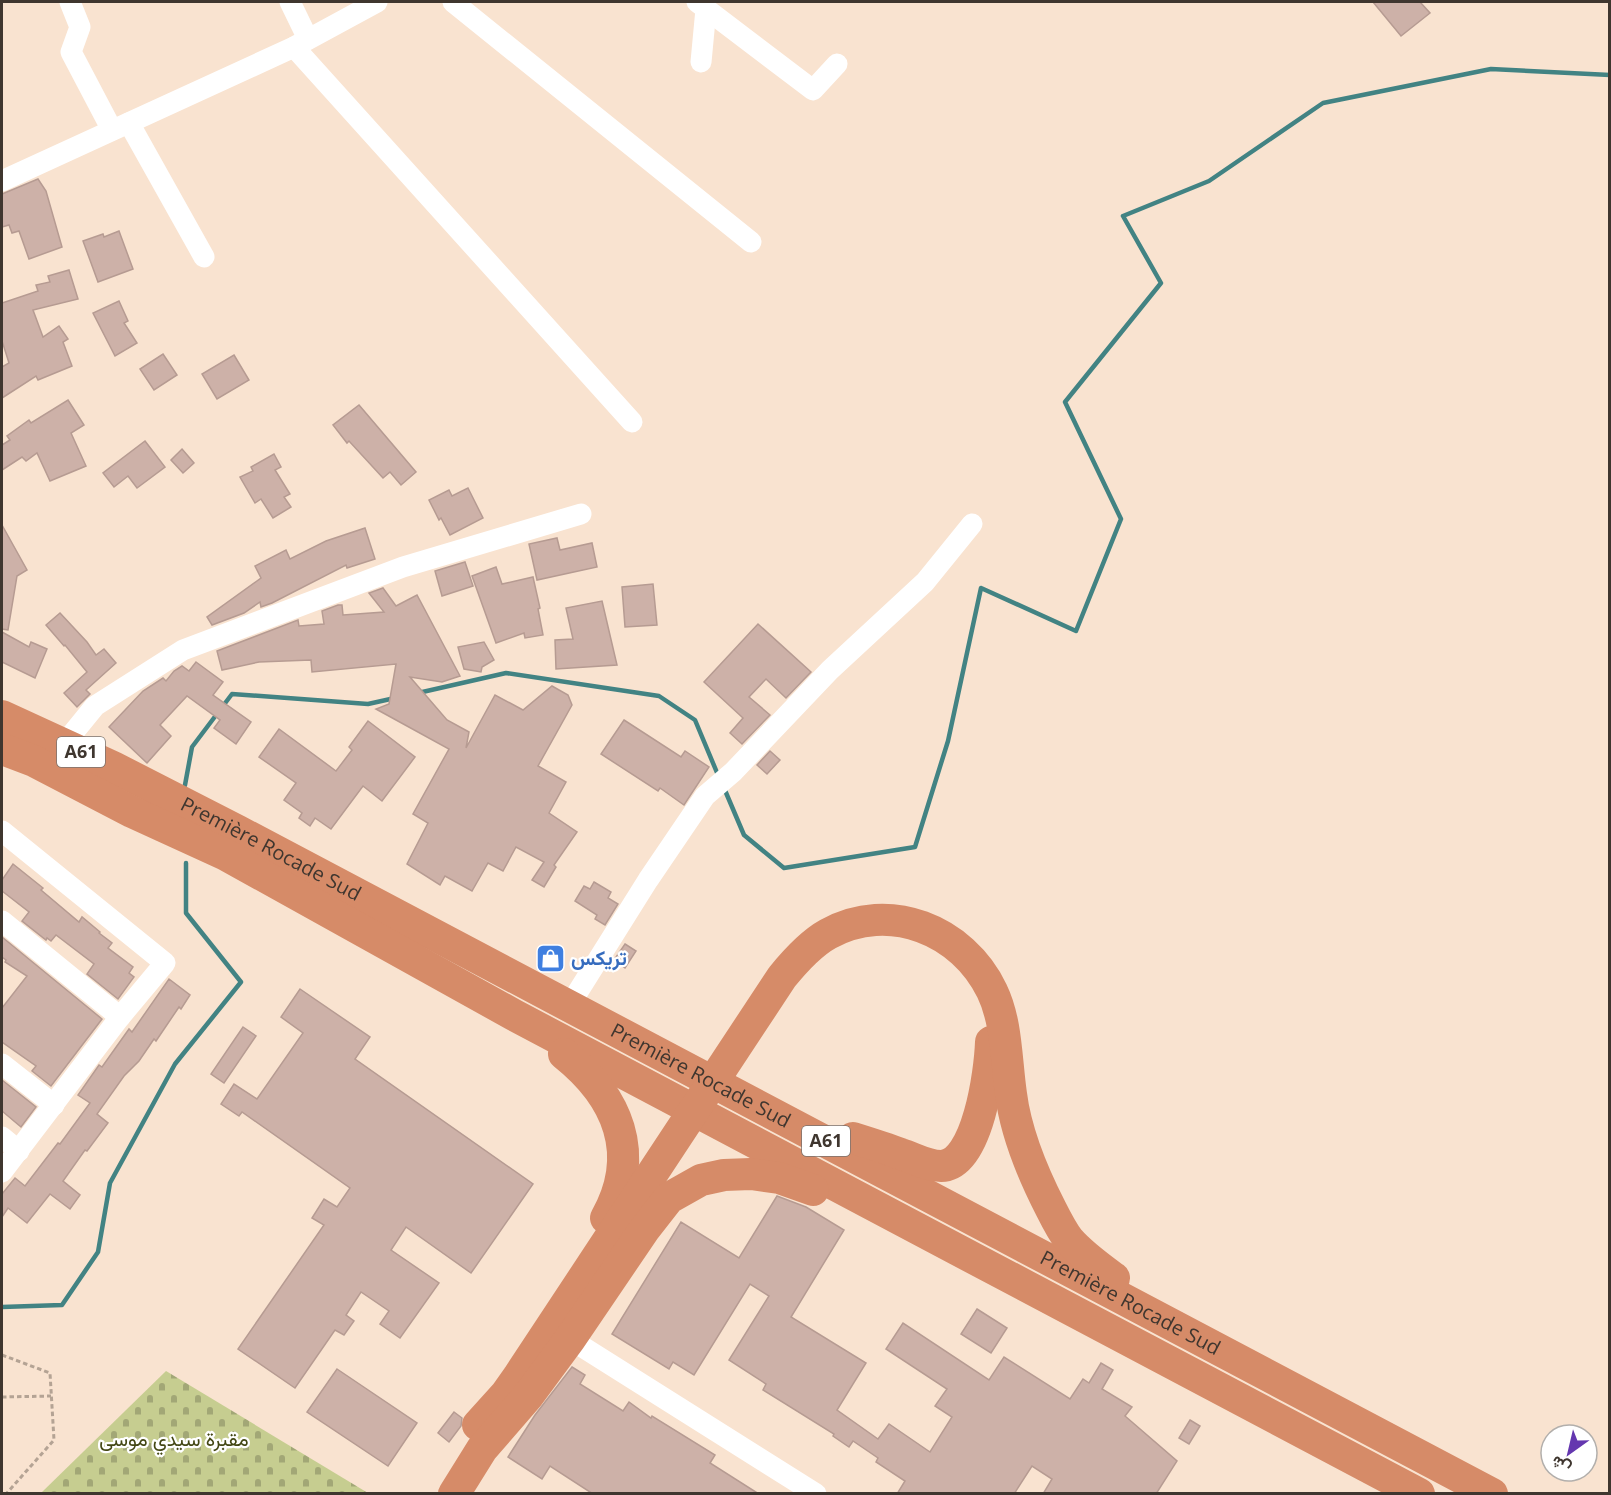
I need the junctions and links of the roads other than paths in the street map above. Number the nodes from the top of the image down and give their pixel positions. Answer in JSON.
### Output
{"nodes":[{"id":1,"x":70,"y":2,"type":"edge"},
{"id":2,"x":290,"y":2,"type":"edge"},
{"id":3,"x":377,"y":2,"type":"edge"},
{"id":4,"x":453,"y":2,"type":"edge"},
{"id":5,"x":701,"y":5,"type":"edge"},
{"id":6,"x":301,"y":43,"type":"junction"},
{"id":7,"x":701,"y":62,"type":"dead end"},
{"id":8,"x":837,"y":64,"type":"dead end"},
{"id":9,"x":120,"y":126,"type":"junction"},
{"id":10,"x":2,"y":181,"type":"edge"},
{"id":11,"x":751,"y":242,"type":"dead end"},
{"id":12,"x":204,"y":257,"type":"dead end"},
{"id":13,"x":632,"y":422,"type":"dead end"},
{"id":14,"x":581,"y":514,"type":"dead end"},
{"id":15,"x":972,"y":524,"type":"dead end"},
{"id":16,"x":2,"y":716,"type":"edge"},
{"id":17,"x":64,"y":744,"type":"junction"},
{"id":18,"x":2,"y":749,"type":"edge"},
{"id":19,"x":2,"y":831,"type":"edge"},
{"id":20,"x":2,"y":921,"type":"edge"},
{"id":21,"x":569,"y":1006,"type":"junction"},
{"id":22,"x":514,"y":1015,"type":"junction"},
{"id":23,"x":120,"y":1017,"type":"junction"},
{"id":24,"x":752,"y":1028,"type":"junction"},
{"id":25,"x":2,"y":1064,"type":"edge"},
{"id":26,"x":54,"y":1105,"type":"junction"},
{"id":27,"x":780,"y":1116,"type":"junction"},
{"id":28,"x":2,"y":1137,"type":"edge"},
{"id":29,"x":19,"y":1151,"type":"junction"},
{"id":30,"x":2,"y":1172,"type":"edge"},
{"id":31,"x":876,"y":1207,"type":"junction"},
{"id":32,"x":570,"y":1340,"type":"junction"},
{"id":33,"x":1206,"y":1342,"type":"junction"},
{"id":34,"x":490,"y":1426,"type":"junction"},
{"id":35,"x":434,"y":1494,"type":"edge"},
{"id":36,"x":454,"y":1494,"type":"edge"},
{"id":37,"x":816,"y":1494,"type":"edge"},
{"id":38,"x":1419,"y":1494,"type":"edge"},
{"id":39,"x":1492,"y":1494,"type":"edge"}],
"edges":[{"from":1,"to":9,"type":"street"},
{"from":2,"to":6,"type":"street"},
{"from":3,"to":6,"type":"street"},
{"from":4,"to":11,"type":"street"},
{"from":5,"to":7,"type":"street"},
{"from":5,"to":8,"type":"street"},
{"from":6,"to":9,"type":"street"},
{"from":6,"to":13,"type":"street"},
{"from":9,"to":10,"type":"street"},
{"from":9,"to":12,"type":"street"},
{"from":14,"to":17,"type":"street"},
{"from":15,"to":21,"type":"street"},
{"from":16,"to":17,"type":"highway","name":"Première Rocade Sud","number":"A61"},
{"from":17,"to":21,"type":"highway","name":"Première Rocade Sud","number":"A61"},
{"from":18,"to":22,"type":"highway","name":"Première Rocade Sud","number":"A61"},
{"from":19,"to":23,"type":"street"},
{"from":20,"to":23,"type":"street"},
{"from":21,"to":27,"type":"highway","name":"Première Rocade Sud","number":"A61"},
{"from":22,"to":31,"type":"highway","name":"Première Rocade Sud","number":"A61"},
{"from":22,"to":34,"type":"highway"},
{"from":23,"to":26,"type":"street"},
{"from":24,"to":27,"type":"highway"},
{"from":24,"to":33,"type":"highway"},
{"from":24,"to":34,"type":"highway"},
{"from":25,"to":26,"type":"street"},
{"from":26,"to":29,"type":"street"},
{"from":27,"to":33,"type":"highway","name":"Première Rocade Sud","number":"A61"},
{"from":28,"to":29,"type":"street"},
{"from":29,"to":30,"type":"street"},
{"from":31,"to":32,"type":"highway"},
{"from":31,"to":38,"type":"highway","name":"Première Rocade Sud","number":"A61"},
{"from":32,"to":34,"type":"highway"},
{"from":32,"to":37,"type":"street"},
{"from":33,"to":39,"type":"highway","name":"Première Rocade Sud","number":"A61"},
{"from":34,"to":35,"type":"highway"},
{"from":34,"to":36,"type":"highway"}]}
